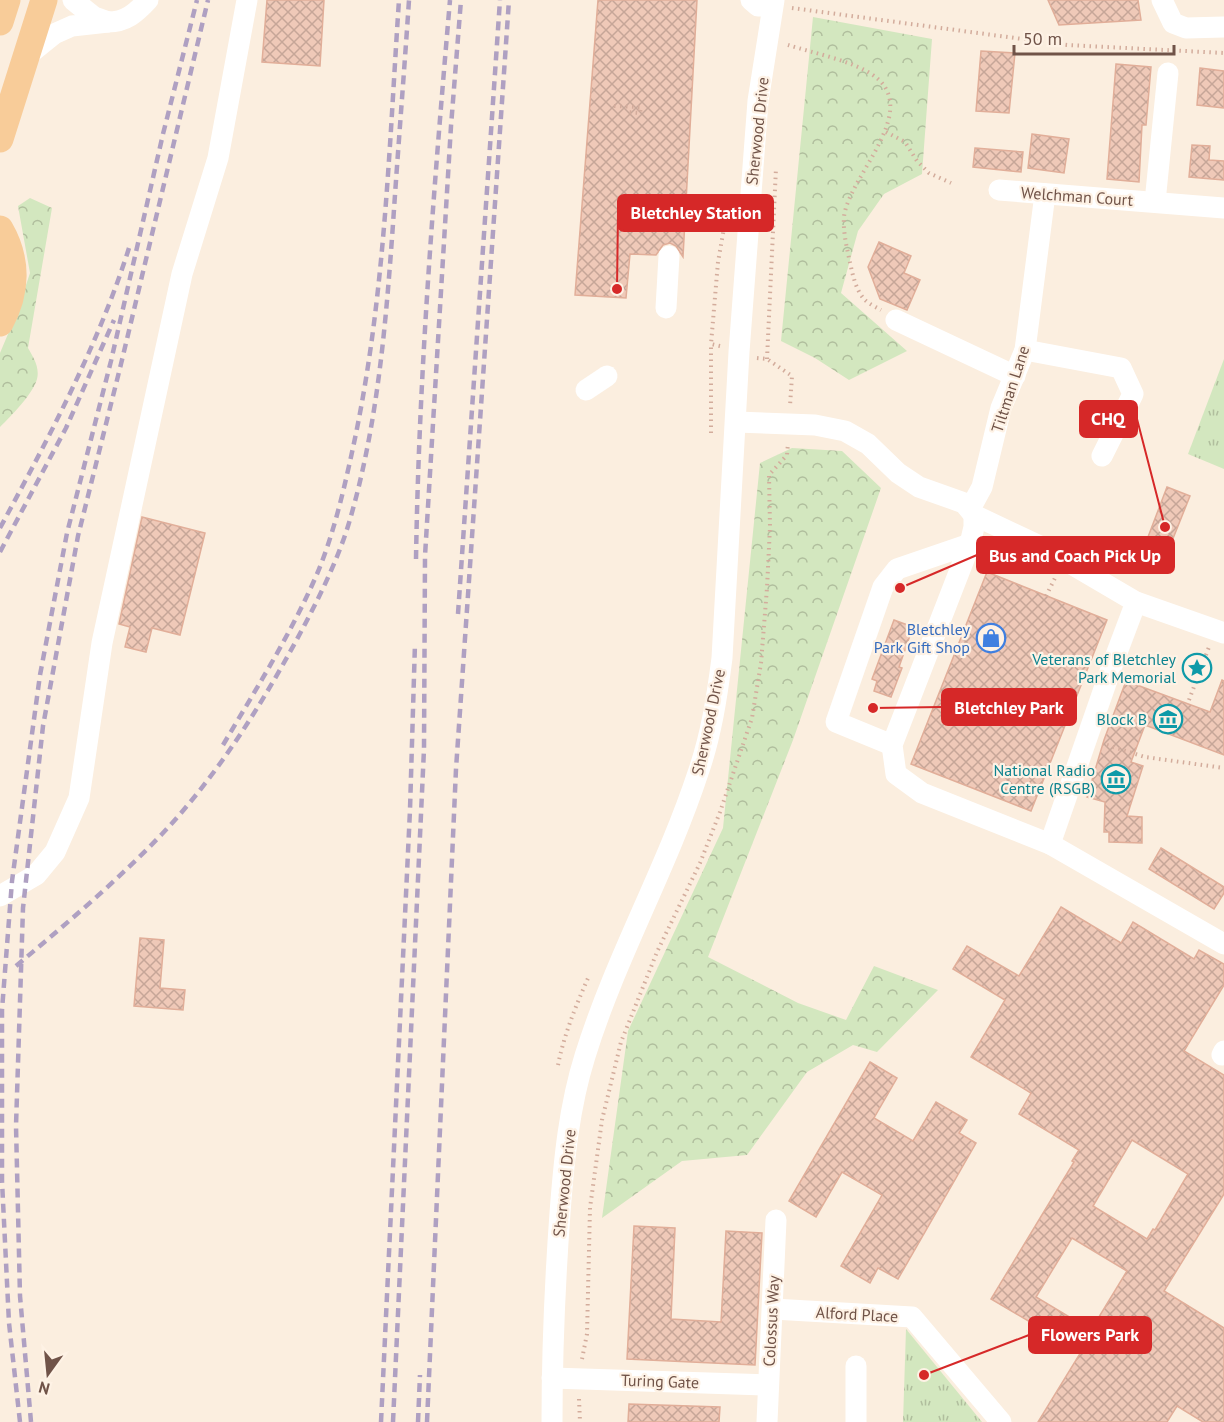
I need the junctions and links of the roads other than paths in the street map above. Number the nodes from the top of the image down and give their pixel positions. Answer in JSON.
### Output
{"nodes":[{"id":1,"x":7,"y":0,"type":"edge"},
{"id":2,"x":44,"y":0,"type":"edge"},
{"id":3,"x":74,"y":0,"type":"edge"},
{"id":4,"x":148,"y":0,"type":"edge"},
{"id":5,"x":247,"y":0,"type":"edge"},
{"id":6,"x":751,"y":0,"type":"edge"},
{"id":7,"x":1162,"y":0,"type":"edge"},
{"id":8,"x":773,"y":3,"type":"edge"},
{"id":9,"x":0,"y":22,"type":"edge"},
{"id":10,"x":108,"y":22,"type":"junction"},
{"id":11,"x":1224,"y":27,"type":"edge"},
{"id":12,"x":28,"y":55,"type":"junction"},
{"id":13,"x":1167,"y":73,"type":"dead end"},
{"id":14,"x":0,"y":139,"type":"edge"},
{"id":15,"x":999,"y":190,"type":"dead end"},
{"id":16,"x":1045,"y":194,"type":"junction"},
{"id":17,"x":1155,"y":202,"type":"junction"},
{"id":18,"x":1224,"y":208,"type":"edge"},
{"id":19,"x":0,"y":229,"type":"edge"},
{"id":20,"x":669,"y":256,"type":"dead end"},
{"id":21,"x":666,"y":309,"type":"dead end"},
{"id":22,"x":896,"y":320,"type":"road end"},
{"id":23,"x":0,"y":323,"type":"edge"},
{"id":24,"x":1025,"y":350,"type":"junction"},
{"id":25,"x":607,"y":376,"type":"dead end"},
{"id":26,"x":1016,"y":376,"type":"junction"},
{"id":27,"x":586,"y":390,"type":"dead end"},
{"id":28,"x":736,"y":422,"type":"junction"},
{"id":29,"x":1102,"y":456,"type":"dead end"},
{"id":30,"x":972,"y":512,"type":"junction"},
{"id":31,"x":970,"y":544,"type":"junction"},
{"id":32,"x":1137,"y":602,"type":"junction"},
{"id":33,"x":1220,"y":631,"type":"edge"},
{"id":34,"x":892,"y":745,"type":"junction"},
{"id":35,"x":1050,"y":844,"type":"junction"},
{"id":36,"x":0,"y":896,"type":"edge"},
{"id":37,"x":1224,"y":944,"type":"edge"},
{"id":38,"x":776,"y":1220,"type":"dead end"},
{"id":39,"x":773,"y":1309,"type":"junction"},
{"id":40,"x":856,"y":1365,"type":"dead end"},
{"id":41,"x":552,"y":1378,"type":"junction"},
{"id":42,"x":768,"y":1385,"type":"junction"},
{"id":43,"x":552,"y":1422,"type":"edge"},
{"id":44,"x":767,"y":1422,"type":"edge"},
{"id":45,"x":856,"y":1422,"type":"edge"},
{"id":46,"x":1001,"y":1422,"type":"edge"}],
"edges":[{"from":1,"to":9,"type":"main road"},
{"from":2,"to":12,"type":"main road"},
{"from":3,"to":10,"type":"street"},
{"from":4,"to":10,"type":"street"},
{"from":5,"to":36,"type":"street"},
{"from":6,"to":8,"type":"street"},
{"from":7,"to":11,"type":"street"},
{"from":8,"to":28,"type":"street","name":"Sherwood Drive"},
{"from":10,"to":12,"type":"street"},
{"from":12,"to":14,"type":"main road"},
{"from":13,"to":17,"type":"street","name":"Welchman Court"},
{"from":15,"to":16,"type":"street","name":"Welchman Court"},
{"from":16,"to":17,"type":"street","name":"Welchman Court"},
{"from":16,"to":24,"type":"street","name":"Tiltman Lane"},
{"from":17,"to":18,"type":"street","name":"Welchman Court"},
{"from":19,"to":23,"type":"main road"},
{"from":20,"to":21,"type":"street"},
{"from":22,"to":26,"type":"street"},
{"from":24,"to":26,"type":"street","name":"Tiltman Lane"},
{"from":24,"to":29,"type":"street"},
{"from":25,"to":27,"type":"street"},
{"from":26,"to":30,"type":"street","name":"Tiltman Lane"},
{"from":28,"to":30,"type":"street"},
{"from":28,"to":41,"type":"street","name":"Sherwood Drive"},
{"from":30,"to":31,"type":"street","name":"Tiltman Lane"},
{"from":30,"to":32,"type":"street"},
{"from":31,"to":34,"type":"street","name":"Tiltman Lane"},
{"from":31,"to":34,"type":"street"},
{"from":32,"to":33,"type":"street"},
{"from":32,"to":35,"type":"street"},
{"from":34,"to":35,"type":"street"},
{"from":35,"to":37,"type":"street"},
{"from":38,"to":39,"type":"street","name":"Colossus Way"},
{"from":39,"to":42,"type":"street","name":"Colossus Way"},
{"from":39,"to":46,"type":"street","name":"Alford Place"},
{"from":40,"to":45,"type":"street"},
{"from":41,"to":42,"type":"street","name":"Turing Gate"},
{"from":41,"to":43,"type":"street","name":"Sherwood Drive"},
{"from":42,"to":44,"type":"street","name":"Colossus Way"}]}
